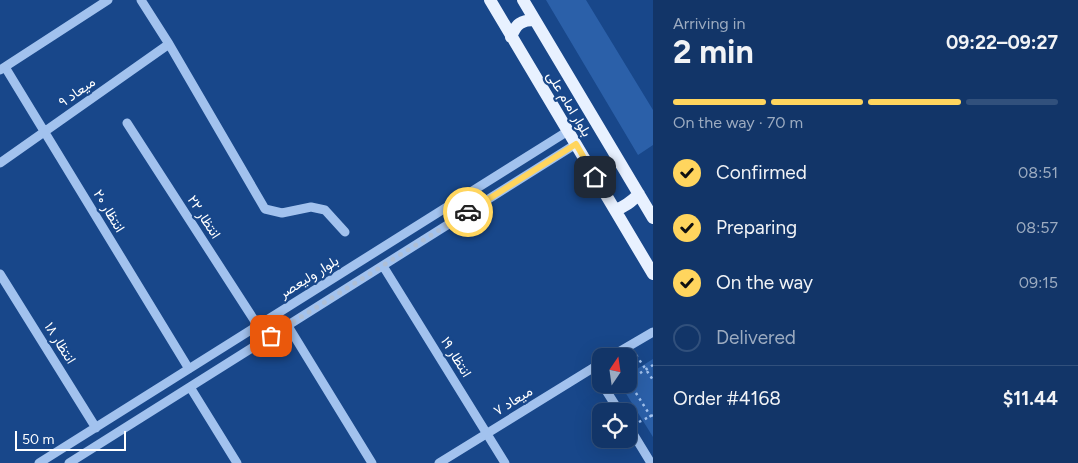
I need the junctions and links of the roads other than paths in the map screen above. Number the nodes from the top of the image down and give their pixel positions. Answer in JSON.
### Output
{"nodes":[{"id":1,"x":108,"y":0,"type":"edge"},
{"id":2,"x":141,"y":0,"type":"edge"},
{"id":3,"x":490,"y":0,"type":"edge"},
{"id":4,"x":523,"y":0,"type":"edge"},
{"id":5,"x":535,"y":20,"type":"junction"},
{"id":6,"x":512,"y":37,"type":"junction"},
{"id":7,"x":169,"y":44,"type":"junction"},
{"id":8,"x":3,"y":69,"type":"edge"},
{"id":9,"x":127,"y":123,"type":"dead end"},
{"id":10,"x":45,"y":131,"type":"junction"},
{"id":11,"x":568,"y":131,"type":"junction"},
{"id":12,"x":576,"y":144,"type":"junction"},
{"id":13,"x":541,"y":148,"type":"junction"},
{"id":14,"x":548,"y":162,"type":"junction"},
{"id":15,"x":0,"y":163,"type":"edge"},
{"id":16,"x":639,"y":194,"type":"junction"},
{"id":17,"x":615,"y":210,"type":"junction"},
{"id":18,"x":653,"y":218,"type":"edge"},
{"id":19,"x":345,"y":232,"type":"dead end"},
{"id":20,"x":383,"y":266,"type":"junction"},
{"id":21,"x":0,"y":274,"type":"edge"},
{"id":22,"x":653,"y":274,"type":"edge"},
{"id":23,"x":258,"y":326,"type":"junction"},
{"id":24,"x":288,"y":326,"type":"junction"},
{"id":25,"x":653,"y":332,"type":"edge"},
{"id":26,"x":246,"y":333,"type":"junction"},
{"id":27,"x":254,"y":346,"type":"junction"},
{"id":28,"x":626,"y":348,"type":"edge"},
{"id":29,"x":592,"y":368,"type":"edge"},
{"id":30,"x":189,"y":369,"type":"junction"},
{"id":31,"x":190,"y":387,"type":"junction"},
{"id":32,"x":96,"y":428,"type":"junction"},
{"id":33,"x":487,"y":433,"type":"junction"},
{"id":34,"x":637,"y":441,"type":"edge"},
{"id":35,"x":39,"y":463,"type":"edge"},
{"id":36,"x":69,"y":463,"type":"edge"},
{"id":37,"x":237,"y":463,"type":"edge"},
{"id":38,"x":372,"y":463,"type":"edge"},
{"id":39,"x":439,"y":463,"type":"edge"},
{"id":40,"x":505,"y":463,"type":"edge"},
{"id":41,"x":651,"y":463,"type":"edge"}],
"edges":[{"from":1,"to":8,"type":"street"},
{"from":2,"to":7,"type":"street"},
{"from":3,"to":6,"type":"main road","name":"بلوار امام علی"},
{"from":4,"to":5,"type":"main road","name":"بلوار امام علی"},
{"from":5,"to":6,"type":"main road"},
{"from":5,"to":16,"type":"main road","name":"بلوار امام علی"},
{"from":6,"to":11,"type":"main road","name":"بلوار امام علی"},
{"from":7,"to":10,"type":"street","name":"میعاد ۹"},
{"from":7,"to":19,"type":"street"},
{"from":8,"to":10,"type":"street","name":"انتظار ۲۰"},
{"from":9,"to":23,"type":"street","name":"انتظار ۲۲"},
{"from":10,"to":15,"type":"street","name":"میعاد ۹"},
{"from":10,"to":30,"type":"street","name":"انتظار ۲۰"},
{"from":11,"to":12,"type":"main road","name":"بلوار امام علی"},
{"from":11,"to":13,"type":"street","name":"بلوار ولیعصر"},
{"from":12,"to":14,"type":"street"},
{"from":12,"to":17,"type":"main road","name":"بلوار امام علی"},
{"from":13,"to":14,"type":"street"},
{"from":13,"to":23,"type":"street","name":"بلوار ولیعصر"},
{"from":14,"to":20,"type":"street"},
{"from":16,"to":17,"type":"main road"},
{"from":16,"to":18,"type":"main road","name":"بلوار امام علی"},
{"from":17,"to":22,"type":"main road","name":"بلوار امام علی"},
{"from":20,"to":24,"type":"street"},
{"from":20,"to":33,"type":"street","name":"انتظار ۱۹"},
{"from":21,"to":32,"type":"street","name":"انتظار ۱۸"},
{"from":23,"to":26,"type":"street","name":"بلوار ولیعصر"},
{"from":24,"to":27,"type":"street"},
{"from":24,"to":38,"type":"street"},
{"from":25,"to":28,"type":"street"},
{"from":26,"to":27,"type":"street"},
{"from":26,"to":30,"type":"street","name":"بلوار ولیعصر"},
{"from":27,"to":31,"type":"street"},
{"from":29,"to":33,"type":"street","name":"میعاد ۷"},
{"from":30,"to":32,"type":"street","name":"بلوار ولیعصر"},
{"from":31,"to":36,"type":"street"},
{"from":31,"to":37,"type":"street"},
{"from":32,"to":35,"type":"street","name":"بلوار ولیعصر"},
{"from":33,"to":39,"type":"street","name":"میعاد ۷"},
{"from":33,"to":40,"type":"street","name":"انتظار ۱۹"},
{"from":34,"to":41,"type":"street"}]}
